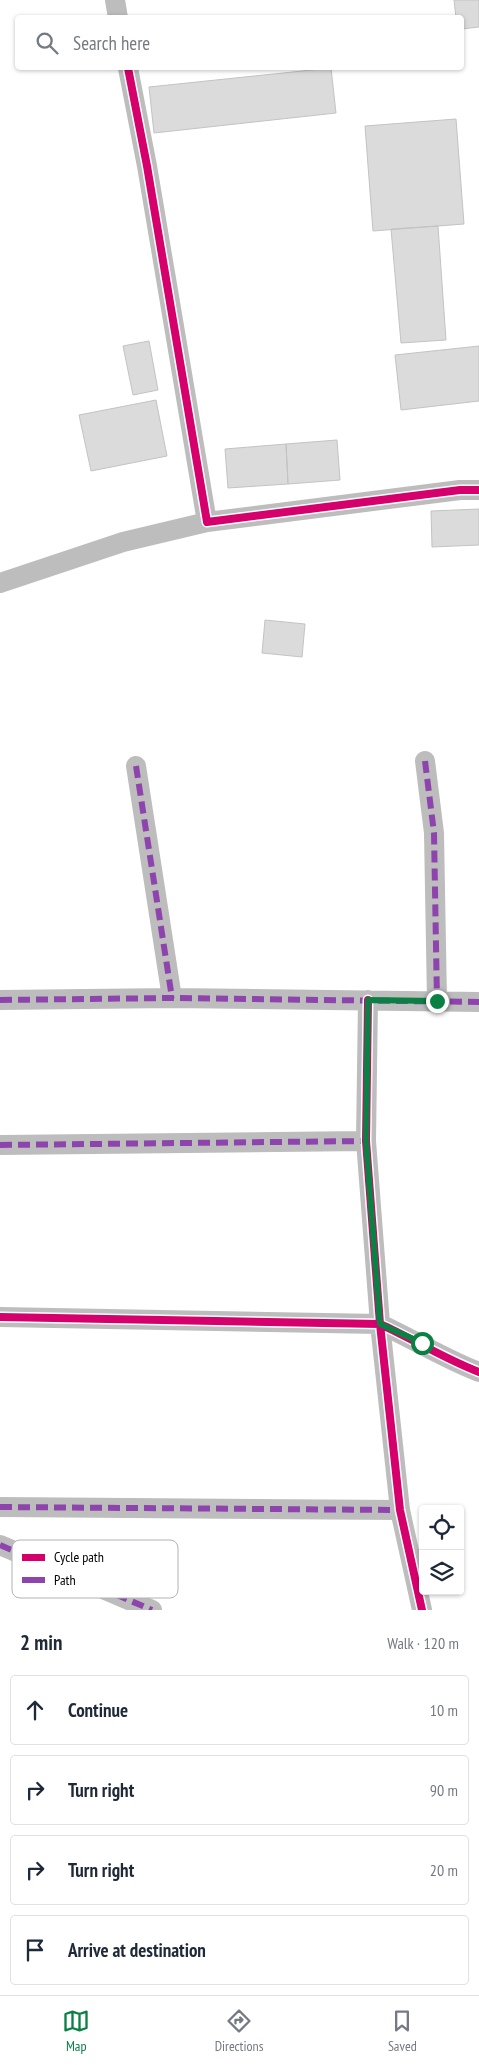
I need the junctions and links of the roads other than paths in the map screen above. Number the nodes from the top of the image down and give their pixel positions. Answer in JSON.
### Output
{"nodes":[{"id":1,"x":115,"y":0,"type":"edge"},
{"id":2,"x":118,"y":15,"type":"edge"},
{"id":3,"x":128,"y":70,"type":"edge"},
{"id":4,"x":479,"y":490,"type":"edge"},
{"id":5,"x":207,"y":522,"type":"junction"},
{"id":6,"x":0,"y":583,"type":"edge"},
{"id":7,"x":425,"y":761,"type":"dead end"},
{"id":8,"x":136,"y":766,"type":"dead end"},
{"id":9,"x":172,"y":998,"type":"junction"},
{"id":10,"x":0,"y":1000,"type":"edge"},
{"id":11,"x":368,"y":1000,"type":"junction"},
{"id":12,"x":437,"y":1001,"type":"junction"},
{"id":13,"x":479,"y":1002,"type":"edge"},
{"id":14,"x":366,"y":1141,"type":"junction"},
{"id":15,"x":0,"y":1145,"type":"edge"},
{"id":16,"x":0,"y":1316,"type":"edge"},
{"id":17,"x":380,"y":1324,"type":"junction"},
{"id":18,"x":479,"y":1372,"type":"edge"},
{"id":19,"x":0,"y":1507,"type":"edge"},
{"id":20,"x":400,"y":1510,"type":"junction"},
{"id":21,"x":0,"y":1545,"type":"edge"},
{"id":22,"x":12,"y":1550,"type":"edge"},
{"id":23,"x":124,"y":1598,"type":"edge"},
{"id":24,"x":152,"y":1610,"type":"edge"},
{"id":25,"x":422,"y":1610,"type":"edge"}],
"edges":[{"from":1,"to":2,"type":"street"},
{"from":3,"to":5,"type":"street"},
{"from":4,"to":5,"type":"street"},
{"from":5,"to":6,"type":"street"},
{"from":7,"to":12,"type":"street"},
{"from":8,"to":9,"type":"street"},
{"from":9,"to":10,"type":"street"},
{"from":9,"to":11,"type":"street"},
{"from":11,"to":12,"type":"street"},
{"from":11,"to":14,"type":"street"},
{"from":12,"to":13,"type":"street"},
{"from":14,"to":15,"type":"street"},
{"from":14,"to":17,"type":"street"},
{"from":16,"to":17,"type":"street"},
{"from":17,"to":18,"type":"street"},
{"from":17,"to":20,"type":"street"},
{"from":19,"to":20,"type":"street"},
{"from":20,"to":25,"type":"street"},
{"from":21,"to":22,"type":"street"},
{"from":23,"to":24,"type":"street"}]}
